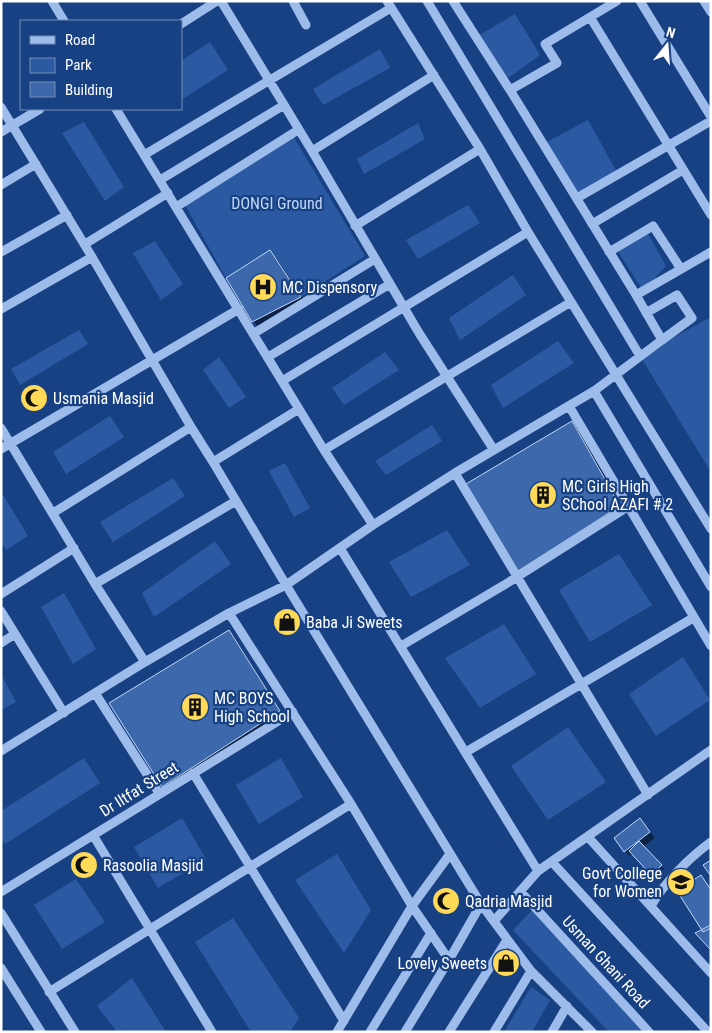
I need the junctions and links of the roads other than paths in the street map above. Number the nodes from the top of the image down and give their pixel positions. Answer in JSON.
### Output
{"nodes":[{"id":1,"x":52,"y":1,"type":"edge"},
{"id":2,"x":217,"y":1,"type":"edge"},
{"id":3,"x":221,"y":1,"type":"edge"},
{"id":4,"x":293,"y":1,"type":"edge"},
{"id":5,"x":427,"y":1,"type":"edge"},
{"id":6,"x":453,"y":1,"type":"edge"},
{"id":7,"x":617,"y":1,"type":"edge"},
{"id":8,"x":640,"y":1,"type":"edge"},
{"id":9,"x":704,"y":1,"type":"edge"},
{"id":10,"x":389,"y":5,"type":"edge"},
{"id":11,"x":711,"y":12,"type":"edge"},
{"id":12,"x":590,"y":17,"type":"junction"},
{"id":13,"x":63,"y":20,"type":"edge"},
{"id":14,"x":182,"y":23,"type":"edge"},
{"id":15,"x":306,"y":26,"type":"dead end"},
{"id":16,"x":434,"y":75,"type":"junction"},
{"id":17,"x":268,"y":80,"type":"junction"},
{"id":18,"x":510,"y":90,"type":"junction"},
{"id":19,"x":284,"y":105,"type":"junction"},
{"id":20,"x":1,"y":108,"type":"edge"},
{"id":21,"x":38,"y":110,"type":"edge"},
{"id":22,"x":117,"y":110,"type":"edge"},
{"id":23,"x":711,"y":119,"type":"edge"},
{"id":24,"x":12,"y":125,"type":"junction"},
{"id":25,"x":298,"y":130,"type":"junction"},
{"id":26,"x":1,"y":132,"type":"edge"},
{"id":27,"x":668,"y":145,"type":"junction"},
{"id":28,"x":480,"y":149,"type":"junction"},
{"id":29,"x":312,"y":151,"type":"junction"},
{"id":30,"x":144,"y":154,"type":"junction"},
{"id":31,"x":36,"y":164,"type":"junction"},
{"id":32,"x":683,"y":170,"type":"junction"},
{"id":33,"x":160,"y":180,"type":"junction"},
{"id":34,"x":1,"y":185,"type":"edge"},
{"id":35,"x":168,"y":193,"type":"junction"},
{"id":36,"x":577,"y":198,"type":"junction"},
{"id":37,"x":176,"y":207,"type":"junction"},
{"id":38,"x":67,"y":215,"type":"junction"},
{"id":39,"x":711,"y":215,"type":"edge"},
{"id":40,"x":592,"y":224,"type":"junction"},
{"id":41,"x":355,"y":226,"type":"junction"},
{"id":42,"x":528,"y":232,"type":"junction"},
{"id":43,"x":85,"y":244,"type":"junction"},
{"id":44,"x":1,"y":252,"type":"edge"},
{"id":45,"x":609,"y":252,"type":"junction"},
{"id":46,"x":711,"y":252,"type":"edge"},
{"id":47,"x":92,"y":257,"type":"junction"},
{"id":48,"x":375,"y":259,"type":"junction"},
{"id":49,"x":681,"y":270,"type":"junction"},
{"id":50,"x":390,"y":284,"type":"junction"},
{"id":51,"x":636,"y":295,"type":"junction"},
{"id":52,"x":571,"y":302,"type":"junction"},
{"id":53,"x":404,"y":307,"type":"junction"},
{"id":54,"x":1,"y":309,"type":"edge"},
{"id":55,"x":239,"y":309,"type":"junction"},
{"id":56,"x":646,"y":313,"type":"junction"},
{"id":57,"x":253,"y":334,"type":"junction"},
{"id":58,"x":662,"y":340,"type":"junction"},
{"id":59,"x":640,"y":356,"type":"junction"},
{"id":60,"x":268,"y":357,"type":"junction"},
{"id":61,"x":152,"y":360,"type":"junction"},
{"id":62,"x":616,"y":374,"type":"junction"},
{"id":63,"x":447,"y":376,"type":"junction"},
{"id":64,"x":282,"y":381,"type":"junction"},
{"id":65,"x":594,"y":391,"type":"junction"},
{"id":66,"x":569,"y":406,"type":"junction"},
{"id":67,"x":299,"y":409,"type":"junction"},
{"id":68,"x":191,"y":427,"type":"junction"},
{"id":69,"x":1,"y":428,"type":"edge"},
{"id":70,"x":10,"y":443,"type":"junction"},
{"id":71,"x":1,"y":449,"type":"edge"},
{"id":72,"x":324,"y":450,"type":"junction"},
{"id":73,"x":494,"y":450,"type":"junction"},
{"id":74,"x":214,"y":462,"type":"junction"},
{"id":75,"x":455,"y":473,"type":"junction"},
{"id":76,"x":236,"y":501,"type":"junction"},
{"id":77,"x":629,"y":506,"type":"junction"},
{"id":78,"x":53,"y":513,"type":"junction"},
{"id":79,"x":373,"y":526,"type":"junction"},
{"id":80,"x":711,"y":529,"type":"edge"},
{"id":81,"x":74,"y":548,"type":"junction"},
{"id":82,"x":340,"y":548,"type":"junction"},
{"id":83,"x":518,"y":577,"type":"junction"},
{"id":84,"x":95,"y":584,"type":"junction"},
{"id":85,"x":286,"y":585,"type":"junction"},
{"id":86,"x":711,"y":587,"type":"edge"},
{"id":87,"x":1,"y":594,"type":"edge"},
{"id":88,"x":1,"y":611,"type":"edge"},
{"id":89,"x":229,"y":613,"type":"junction"},
{"id":90,"x":693,"y":618,"type":"junction"},
{"id":91,"x":16,"y":634,"type":"junction"},
{"id":92,"x":1,"y":643,"type":"edge"},
{"id":93,"x":401,"y":646,"type":"junction"},
{"id":94,"x":711,"y":646,"type":"edge"},
{"id":95,"x":145,"y":662,"type":"junction"},
{"id":96,"x":582,"y":684,"type":"junction"},
{"id":97,"x":96,"y":693,"type":"junction"},
{"id":98,"x":293,"y":712,"type":"junction"},
{"id":99,"x":64,"y":713,"type":"junction"},
{"id":100,"x":711,"y":750,"type":"edge"},
{"id":101,"x":1,"y":751,"type":"edge"},
{"id":102,"x":466,"y":752,"type":"junction"},
{"id":103,"x":192,"y":773,"type":"junction"},
{"id":104,"x":160,"y":793,"type":"junction"},
{"id":105,"x":648,"y":795,"type":"junction"},
{"id":106,"x":350,"y":804,"type":"junction"},
{"id":107,"x":93,"y":835,"type":"junction"},
{"id":108,"x":588,"y":837,"type":"junction"},
{"id":109,"x":711,"y":842,"type":"edge"},
{"id":110,"x":450,"y":854,"type":"junction"},
{"id":111,"x":552,"y":862,"type":"junction"},
{"id":112,"x":249,"y":867,"type":"junction"},
{"id":113,"x":538,"y":871,"type":"junction"},
{"id":114,"x":520,"y":891,"type":"junction"},
{"id":115,"x":1,"y":892,"type":"edge"},
{"id":116,"x":481,"y":904,"type":"junction"},
{"id":117,"x":412,"y":906,"type":"junction"},
{"id":118,"x":650,"y":906,"type":"junction"},
{"id":119,"x":1,"y":913,"type":"edge"},
{"id":120,"x":494,"y":921,"type":"junction"},
{"id":121,"x":150,"y":928,"type":"junction"},
{"id":122,"x":431,"y":933,"type":"junction"},
{"id":123,"x":507,"y":940,"type":"junction"},
{"id":124,"x":449,"y":960,"type":"junction"},
{"id":125,"x":1,"y":968,"type":"edge"},
{"id":126,"x":531,"y":971,"type":"junction"},
{"id":127,"x":711,"y":973,"type":"edge"},
{"id":128,"x":49,"y":992,"type":"junction"},
{"id":129,"x":567,"y":1006,"type":"junction"},
{"id":130,"x":344,"y":1021,"type":"junction"},
{"id":131,"x":41,"y":1032,"type":"edge"},
{"id":132,"x":74,"y":1032,"type":"edge"},
{"id":133,"x":212,"y":1032,"type":"edge"},
{"id":134,"x":337,"y":1032,"type":"edge"},
{"id":135,"x":370,"y":1032,"type":"edge"},
{"id":136,"x":405,"y":1032,"type":"edge"},
{"id":137,"x":449,"y":1032,"type":"edge"},
{"id":138,"x":494,"y":1032,"type":"edge"},
{"id":139,"x":552,"y":1032,"type":"edge"},
{"id":140,"x":592,"y":1032,"type":"edge"},
{"id":141,"x":649,"y":1032,"type":"edge"},
{"id":142,"x":708,"y":1032,"type":"edge"}],
"edges":[{"from":1,"to":13,"type":"street"},
{"from":2,"to":14,"type":"street"},
{"from":3,"to":17,"type":"street"},
{"from":4,"to":15,"type":"street"},
{"from":5,"to":59,"type":"street"},
{"from":6,"to":18,"type":"street"},
{"from":7,"to":12,"type":"street"},
{"from":8,"to":23,"type":"street"},
{"from":9,"to":11,"type":"street"},
{"from":10,"to":16,"type":"street"},
{"from":10,"to":17,"type":"street"},
{"from":12,"to":18,"type":"street"},
{"from":12,"to":27,"type":"street"},
{"from":16,"to":28,"type":"street"},
{"from":16,"to":29,"type":"street"},
{"from":17,"to":19,"type":"street"},
{"from":17,"to":30,"type":"street"},
{"from":18,"to":36,"type":"street"},
{"from":19,"to":25,"type":"street"},
{"from":19,"to":33,"type":"street"},
{"from":20,"to":24,"type":"street"},
{"from":21,"to":24,"type":"street"},
{"from":22,"to":30,"type":"street"},
{"from":23,"to":27,"type":"street"},
{"from":24,"to":26,"type":"street"},
{"from":24,"to":31,"type":"street"},
{"from":25,"to":29,"type":"street"},
{"from":25,"to":37,"type":"street"},
{"from":27,"to":32,"type":"street"},
{"from":27,"to":36,"type":"street"},
{"from":28,"to":41,"type":"street"},
{"from":28,"to":42,"type":"street"},
{"from":29,"to":41,"type":"street"},
{"from":30,"to":33,"type":"street"},
{"from":31,"to":34,"type":"street"},
{"from":31,"to":38,"type":"street"},
{"from":32,"to":39,"type":"street"},
{"from":32,"to":40,"type":"street"},
{"from":33,"to":35,"type":"street"},
{"from":35,"to":37,"type":"street"},
{"from":35,"to":43,"type":"street"},
{"from":36,"to":40,"type":"street"},
{"from":37,"to":55,"type":"street"},
{"from":38,"to":43,"type":"street"},
{"from":38,"to":44,"type":"street"},
{"from":40,"to":45,"type":"street"},
{"from":41,"to":48,"type":"street"},
{"from":42,"to":52,"type":"street"},
{"from":42,"to":53,"type":"street"},
{"from":43,"to":47,"type":"street"},
{"from":45,"to":49,"type":"street"},
{"from":45,"to":51,"type":"street"},
{"from":46,"to":49,"type":"street"},
{"from":47,"to":54,"type":"street"},
{"from":47,"to":61,"type":"street"},
{"from":48,"to":50,"type":"street"},
{"from":48,"to":57,"type":"street"},
{"from":49,"to":51,"type":"street"},
{"from":50,"to":53,"type":"street"},
{"from":50,"to":60,"type":"street"},
{"from":51,"to":56,"type":"street"},
{"from":52,"to":62,"type":"street"},
{"from":52,"to":63,"type":"street"},
{"from":53,"to":63,"type":"street"},
{"from":53,"to":64,"type":"street"},
{"from":55,"to":57,"type":"street"},
{"from":55,"to":61,"type":"street"},
{"from":56,"to":58,"type":"street"},
{"from":56,"to":58,"type":"street"},
{"from":57,"to":60,"type":"street"},
{"from":58,"to":59,"type":"street"},
{"from":59,"to":62,"type":"street"},
{"from":60,"to":64,"type":"street"},
{"from":61,"to":68,"type":"street"},
{"from":61,"to":70,"type":"street"},
{"from":62,"to":65,"type":"street"},
{"from":62,"to":80,"type":"street"},
{"from":63,"to":72,"type":"street"},
{"from":63,"to":73,"type":"street"},
{"from":64,"to":67,"type":"street"},
{"from":65,"to":66,"type":"street"},
{"from":65,"to":86,"type":"street"},
{"from":66,"to":73,"type":"street"},
{"from":66,"to":77,"type":"street"},
{"from":67,"to":72,"type":"street"},
{"from":67,"to":74,"type":"street"},
{"from":68,"to":74,"type":"street"},
{"from":68,"to":78,"type":"street"},
{"from":69,"to":70,"type":"street"},
{"from":70,"to":71,"type":"street"},
{"from":70,"to":78,"type":"street"},
{"from":72,"to":79,"type":"street"},
{"from":73,"to":75,"type":"street"},
{"from":74,"to":76,"type":"street"},
{"from":75,"to":79,"type":"street"},
{"from":75,"to":83,"type":"street"},
{"from":76,"to":84,"type":"street"},
{"from":76,"to":85,"type":"street"},
{"from":77,"to":83,"type":"street"},
{"from":77,"to":90,"type":"street"},
{"from":78,"to":81,"type":"street"},
{"from":79,"to":82,"type":"street"},
{"from":81,"to":84,"type":"street"},
{"from":81,"to":87,"type":"street"},
{"from":82,"to":85,"type":"street"},
{"from":82,"to":93,"type":"street"},
{"from":83,"to":93,"type":"street"},
{"from":83,"to":96,"type":"street"},
{"from":84,"to":95,"type":"street"},
{"from":85,"to":89,"type":"street"},
{"from":85,"to":110,"type":"street"},
{"from":88,"to":91,"type":"street"},
{"from":89,"to":95,"type":"street"},
{"from":89,"to":98,"type":"street"},
{"from":90,"to":94,"type":"street"},
{"from":90,"to":96,"type":"street"},
{"from":91,"to":92,"type":"street"},
{"from":91,"to":99,"type":"street"},
{"from":93,"to":102,"type":"street"},
{"from":95,"to":97,"type":"street"},
{"from":96,"to":102,"type":"street"},
{"from":96,"to":105,"type":"street"},
{"from":97,"to":99,"type":"street"},
{"from":97,"to":104,"type":"street"},
{"from":98,"to":103,"type":"street","name":"Dr Iltfat Street"},
{"from":98,"to":106,"type":"street"},
{"from":99,"to":101,"type":"street"},
{"from":100,"to":105,"type":"street"},
{"from":102,"to":113,"type":"street"},
{"from":103,"to":104,"type":"street","name":"Dr Iltfat Street"},
{"from":103,"to":112,"type":"street"},
{"from":104,"to":107,"type":"street","name":"Dr Iltfat Street"},
{"from":105,"to":108,"type":"street"},
{"from":106,"to":112,"type":"street"},
{"from":106,"to":117,"type":"street"},
{"from":107,"to":115,"type":"street","name":"Dr Iltfat Street"},
{"from":107,"to":121,"type":"street"},
{"from":108,"to":111,"type":"street"},
{"from":108,"to":118,"type":"street"},
{"from":109,"to":118,"type":"street"},
{"from":110,"to":116,"type":"street"},
{"from":110,"to":117,"type":"street"},
{"from":111,"to":113,"type":"street"},
{"from":111,"to":142,"type":"street"},
{"from":112,"to":121,"type":"street"},
{"from":112,"to":130,"type":"street"},
{"from":113,"to":114,"type":"street"},
{"from":114,"to":120,"type":"street"},
{"from":114,"to":141,"type":"street","name":"Usman Ghani Road"},
{"from":116,"to":120,"type":"street"},
{"from":116,"to":124,"type":"street"},
{"from":117,"to":122,"type":"street"},
{"from":117,"to":130,"type":"street"},
{"from":118,"to":127,"type":"street"},
{"from":119,"to":128,"type":"street"},
{"from":120,"to":123,"type":"street"},
{"from":121,"to":128,"type":"street"},
{"from":121,"to":133,"type":"street"},
{"from":122,"to":124,"type":"street"},
{"from":122,"to":135,"type":"street"},
{"from":123,"to":126,"type":"street"},
{"from":123,"to":137,"type":"street"},
{"from":124,"to":136,"type":"street"},
{"from":125,"to":131,"type":"street"},
{"from":126,"to":129,"type":"street"},
{"from":126,"to":138,"type":"street"},
{"from":128,"to":132,"type":"street"},
{"from":129,"to":139,"type":"street"},
{"from":129,"to":140,"type":"street"},
{"from":130,"to":134,"type":"street"}]}
